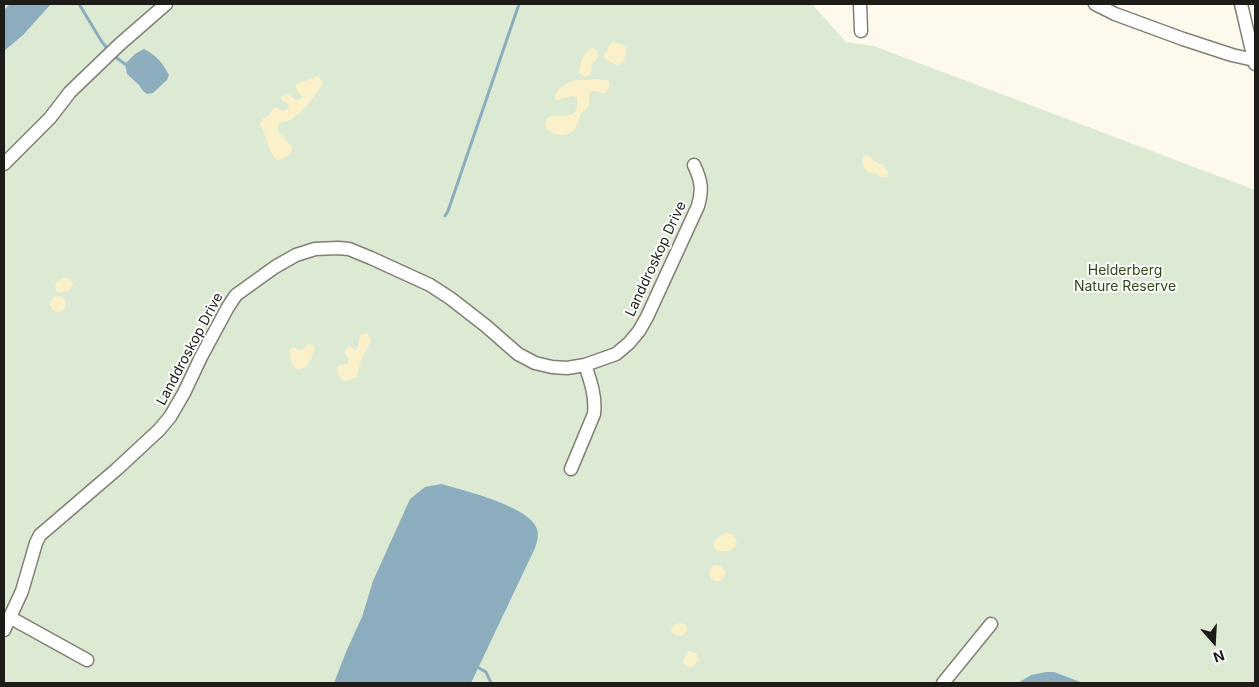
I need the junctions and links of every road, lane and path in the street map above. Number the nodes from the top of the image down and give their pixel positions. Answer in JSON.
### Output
{"nodes":[{"id":1,"x":166,"y":4,"type":"edge"},
{"id":2,"x":860,"y":4,"type":"edge"},
{"id":3,"x":1095,"y":4,"type":"edge"},
{"id":4,"x":1241,"y":4,"type":"edge"},
{"id":5,"x":860,"y":31,"type":"dead end"},
{"id":6,"x":1255,"y":62,"type":"edge"},
{"id":7,"x":4,"y":164,"type":"edge"},
{"id":8,"x":694,"y":165,"type":"dead end"},
{"id":9,"x":585,"y":365,"type":"junction"},
{"id":10,"x":571,"y":469,"type":"dead end"},
{"id":11,"x":10,"y":618,"type":"junction"},
{"id":12,"x":991,"y":624,"type":"dead end"},
{"id":13,"x":4,"y":630,"type":"edge"},
{"id":14,"x":87,"y":660,"type":"dead end"},
{"id":15,"x":943,"y":683,"type":"edge"}],
"edges":[{"from":1,"to":7,"type":"street"},
{"from":2,"to":5,"type":"street"},
{"from":3,"to":6,"type":"street"},
{"from":4,"to":6,"type":"street"},
{"from":8,"to":9,"type":"street","name":"Landdroskop Drive"},
{"from":9,"to":10,"type":"street"},
{"from":9,"to":11,"type":"street","name":"Landdroskop Drive"},
{"from":11,"to":13,"type":"street","name":"Landdroskop Drive"},
{"from":11,"to":14,"type":"street"},
{"from":12,"to":15,"type":"street"}]}
